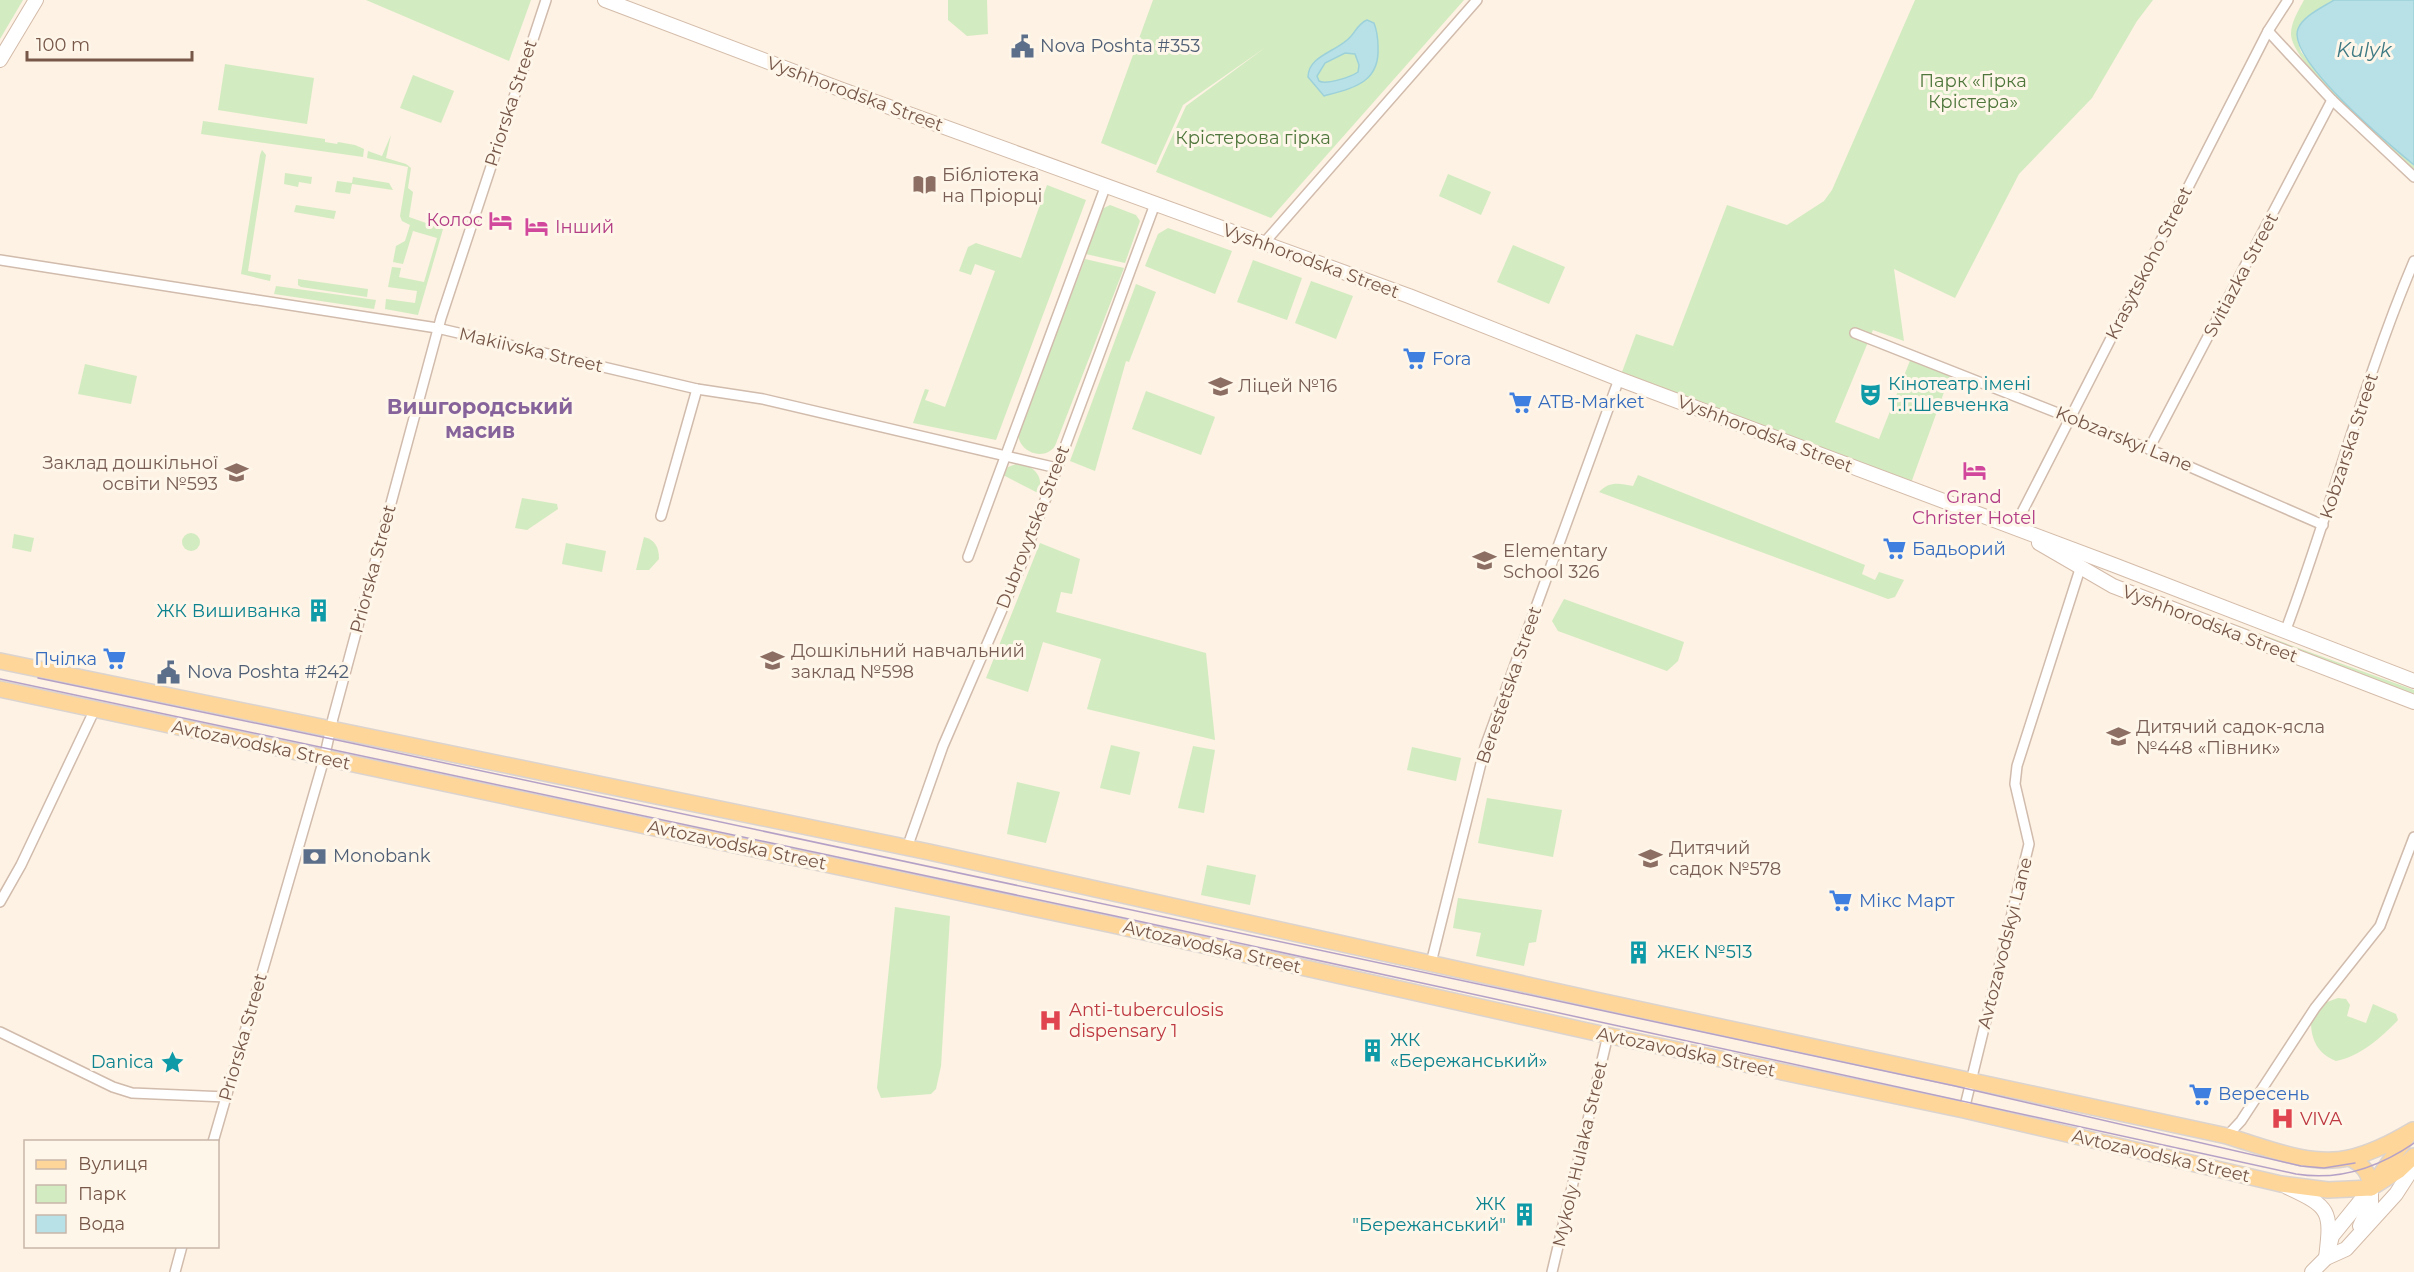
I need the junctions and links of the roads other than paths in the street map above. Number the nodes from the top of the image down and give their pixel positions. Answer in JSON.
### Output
{"nodes":[{"id":1,"x":36,"y":0,"type":"edge"},
{"id":2,"x":546,"y":0,"type":"edge"},
{"id":3,"x":605,"y":0,"type":"edge"},
{"id":4,"x":1478,"y":0,"type":"edge"},
{"id":5,"x":2288,"y":0,"type":"edge"},
{"id":6,"x":2268,"y":31,"type":"junction"},
{"id":7,"x":0,"y":60,"type":"edge"},
{"id":8,"x":2332,"y":100,"type":"junction"},
{"id":9,"x":2414,"y":177,"type":"edge"},
{"id":10,"x":1106,"y":185,"type":"junction"},
{"id":11,"x":1155,"y":204,"type":"junction"},
{"id":12,"x":1264,"y":243,"type":"junction"},
{"id":13,"x":0,"y":260,"type":"edge"},
{"id":14,"x":2414,"y":261,"type":"edge"},
{"id":15,"x":437,"y":328,"type":"junction"},
{"id":16,"x":1855,"y":333,"type":"dead end"},
{"id":17,"x":1620,"y":379,"type":"junction"},
{"id":18,"x":696,"y":389,"type":"junction"},
{"id":19,"x":2070,"y":417,"type":"junction"},
{"id":20,"x":2149,"y":449,"type":"junction"},
{"id":21,"x":1006,"y":457,"type":"junction"},
{"id":22,"x":1057,"y":468,"type":"junction"},
{"id":23,"x":661,"y":516,"type":"dead end"},
{"id":24,"x":2324,"y":525,"type":"junction"},
{"id":25,"x":2014,"y":528,"type":"junction"},
{"id":26,"x":968,"y":556,"type":"dead end"},
{"id":27,"x":2080,"y":569,"type":"junction"},
{"id":28,"x":2285,"y":633,"type":"junction"},
{"id":29,"x":0,"y":661,"type":"edge"},
{"id":30,"x":2414,"y":681,"type":"edge"},
{"id":31,"x":0,"y":689,"type":"edge"},
{"id":32,"x":2414,"y":702,"type":"edge"},
{"id":33,"x":95,"y":709,"type":"junction"},
{"id":34,"x":330,"y":730,"type":"junction"},
{"id":35,"x":324,"y":759,"type":"junction"},
{"id":36,"x":2414,"y":837,"type":"edge"},
{"id":37,"x":907,"y":848,"type":"junction"},
{"id":38,"x":0,"y":902,"type":"edge"},
{"id":39,"x":1431,"y":963,"type":"junction"},
{"id":40,"x":0,"y":1032,"type":"edge"},
{"id":41,"x":1608,"y":1035,"type":"junction"},
{"id":42,"x":1971,"y":1082,"type":"junction"},
{"id":43,"x":226,"y":1097,"type":"junction"},
{"id":44,"x":1964,"y":1110,"type":"junction"},
{"id":45,"x":2413,"y":1129,"type":"edge"},
{"id":46,"x":2227,"y":1136,"type":"junction"},
{"id":47,"x":214,"y":1140,"type":"edge"},
{"id":48,"x":2414,"y":1156,"type":"edge"},
{"id":49,"x":2350,"y":1158,"type":"junction"},
{"id":50,"x":2414,"y":1166,"type":"edge"},
{"id":51,"x":2281,"y":1184,"type":"junction"},
{"id":52,"x":2371,"y":1188,"type":"junction"},
{"id":53,"x":181,"y":1248,"type":"edge"},
{"id":54,"x":2326,"y":1258,"type":"junction"},
{"id":55,"x":175,"y":1272,"type":"edge"},
{"id":56,"x":1552,"y":1272,"type":"edge"},
{"id":57,"x":2312,"y":1272,"type":"edge"}],
"edges":[{"from":1,"to":7,"type":"main road"},
{"from":2,"to":15,"type":"street","name":"Priorska Street"},
{"from":3,"to":10,"type":"main road","name":"Vyshhorodska Street"},
{"from":4,"to":12,"type":"street"},
{"from":5,"to":6,"type":"street","name":"Krasytskoho Street"},
{"from":6,"to":8,"type":"street"},
{"from":6,"to":19,"type":"street","name":"Krasytskoho Street"},
{"from":8,"to":9,"type":"street"},
{"from":8,"to":20,"type":"street","name":"Svitiazka Street"},
{"from":10,"to":11,"type":"main road","name":"Vyshhorodska Street"},
{"from":10,"to":21,"type":"street"},
{"from":11,"to":12,"type":"main road","name":"Vyshhorodska Street"},
{"from":11,"to":22,"type":"street","name":"Dubrovytska Street"},
{"from":12,"to":17,"type":"main road","name":"Vyshhorodska Street"},
{"from":13,"to":15,"type":"street","name":"Makiivska Street"},
{"from":14,"to":24,"type":"street","name":"Kobzarska Street"},
{"from":15,"to":18,"type":"street","name":"Makiivska Street"},
{"from":15,"to":34,"type":"street","name":"Priorska Street"},
{"from":16,"to":19,"type":"street","name":"Kobzarskyi Lane"},
{"from":17,"to":25,"type":"main road","name":"Vyshhorodska Street"},
{"from":17,"to":39,"type":"street","name":"Berestetska Street"},
{"from":18,"to":21,"type":"street","name":"Makiivska Street"},
{"from":18,"to":23,"type":"street"},
{"from":19,"to":20,"type":"street","name":"Kobzarskyi Lane"},
{"from":19,"to":25,"type":"street","name":"Krasytskoho Street"},
{"from":20,"to":24,"type":"street","name":"Kobzarskyi Lane"},
{"from":21,"to":22,"type":"street","name":"Makiivska Street"},
{"from":21,"to":26,"type":"street"},
{"from":22,"to":37,"type":"street","name":"Dubrovytska Street"},
{"from":24,"to":28,"type":"street","name":"Kobzarska Street"},
{"from":25,"to":27,"type":"main road","name":"Vyshhorodska Street"},
{"from":25,"to":28,"type":"main road","name":"Vyshhorodska Street"},
{"from":27,"to":32,"type":"main road","name":"Vyshhorodska Street"},
{"from":27,"to":42,"type":"street","name":"Avtozavodskyi Lane"},
{"from":28,"to":30,"type":"main road","name":"Vyshhorodska Street"},
{"from":29,"to":34,"type":"main road","name":"Avtozavodska Street"},
{"from":31,"to":33,"type":"main road","name":"Avtozavodska Street"},
{"from":33,"to":35,"type":"main road","name":"Avtozavodska Street"},
{"from":33,"to":38,"type":"street"},
{"from":34,"to":35,"type":"street","name":"Priorska Street"},
{"from":34,"to":37,"type":"main road","name":"Avtozavodska Street"},
{"from":35,"to":41,"type":"main road","name":"Avtozavodska Street"},
{"from":35,"to":43,"type":"street","name":"Priorska Street"},
{"from":36,"to":46,"type":"street"},
{"from":37,"to":39,"type":"main road","name":"Avtozavodska Street"},
{"from":39,"to":42,"type":"main road","name":"Avtozavodska Street"},
{"from":40,"to":43,"type":"street"},
{"from":41,"to":44,"type":"main road","name":"Avtozavodska Street"},
{"from":41,"to":56,"type":"street","name":"Mykoly Hulaka Street"},
{"from":42,"to":44,"type":"street","name":"Avtozavodskyi Lane"},
{"from":42,"to":46,"type":"main road","name":"Avtozavodska Street"},
{"from":43,"to":47,"type":"street","name":"Priorska Street"},
{"from":44,"to":51,"type":"main road","name":"Avtozavodska Street"},
{"from":45,"to":49,"type":"main road","name":"Avtozavodska Street"},
{"from":45,"to":52,"type":"main road"},
{"from":46,"to":49,"type":"main road","name":"Avtozavodska Street"},
{"from":48,"to":52,"type":"main road","name":"Avtozavodska Street"},
{"from":49,"to":52,"type":"main road"},
{"from":50,"to":54,"type":"main road"},
{"from":51,"to":52,"type":"main road","name":"Avtozavodska Street"},
{"from":51,"to":54,"type":"main road"},
{"from":52,"to":54,"type":"main road"},
{"from":53,"to":55,"type":"street"},
{"from":54,"to":57,"type":"main road"}]}
